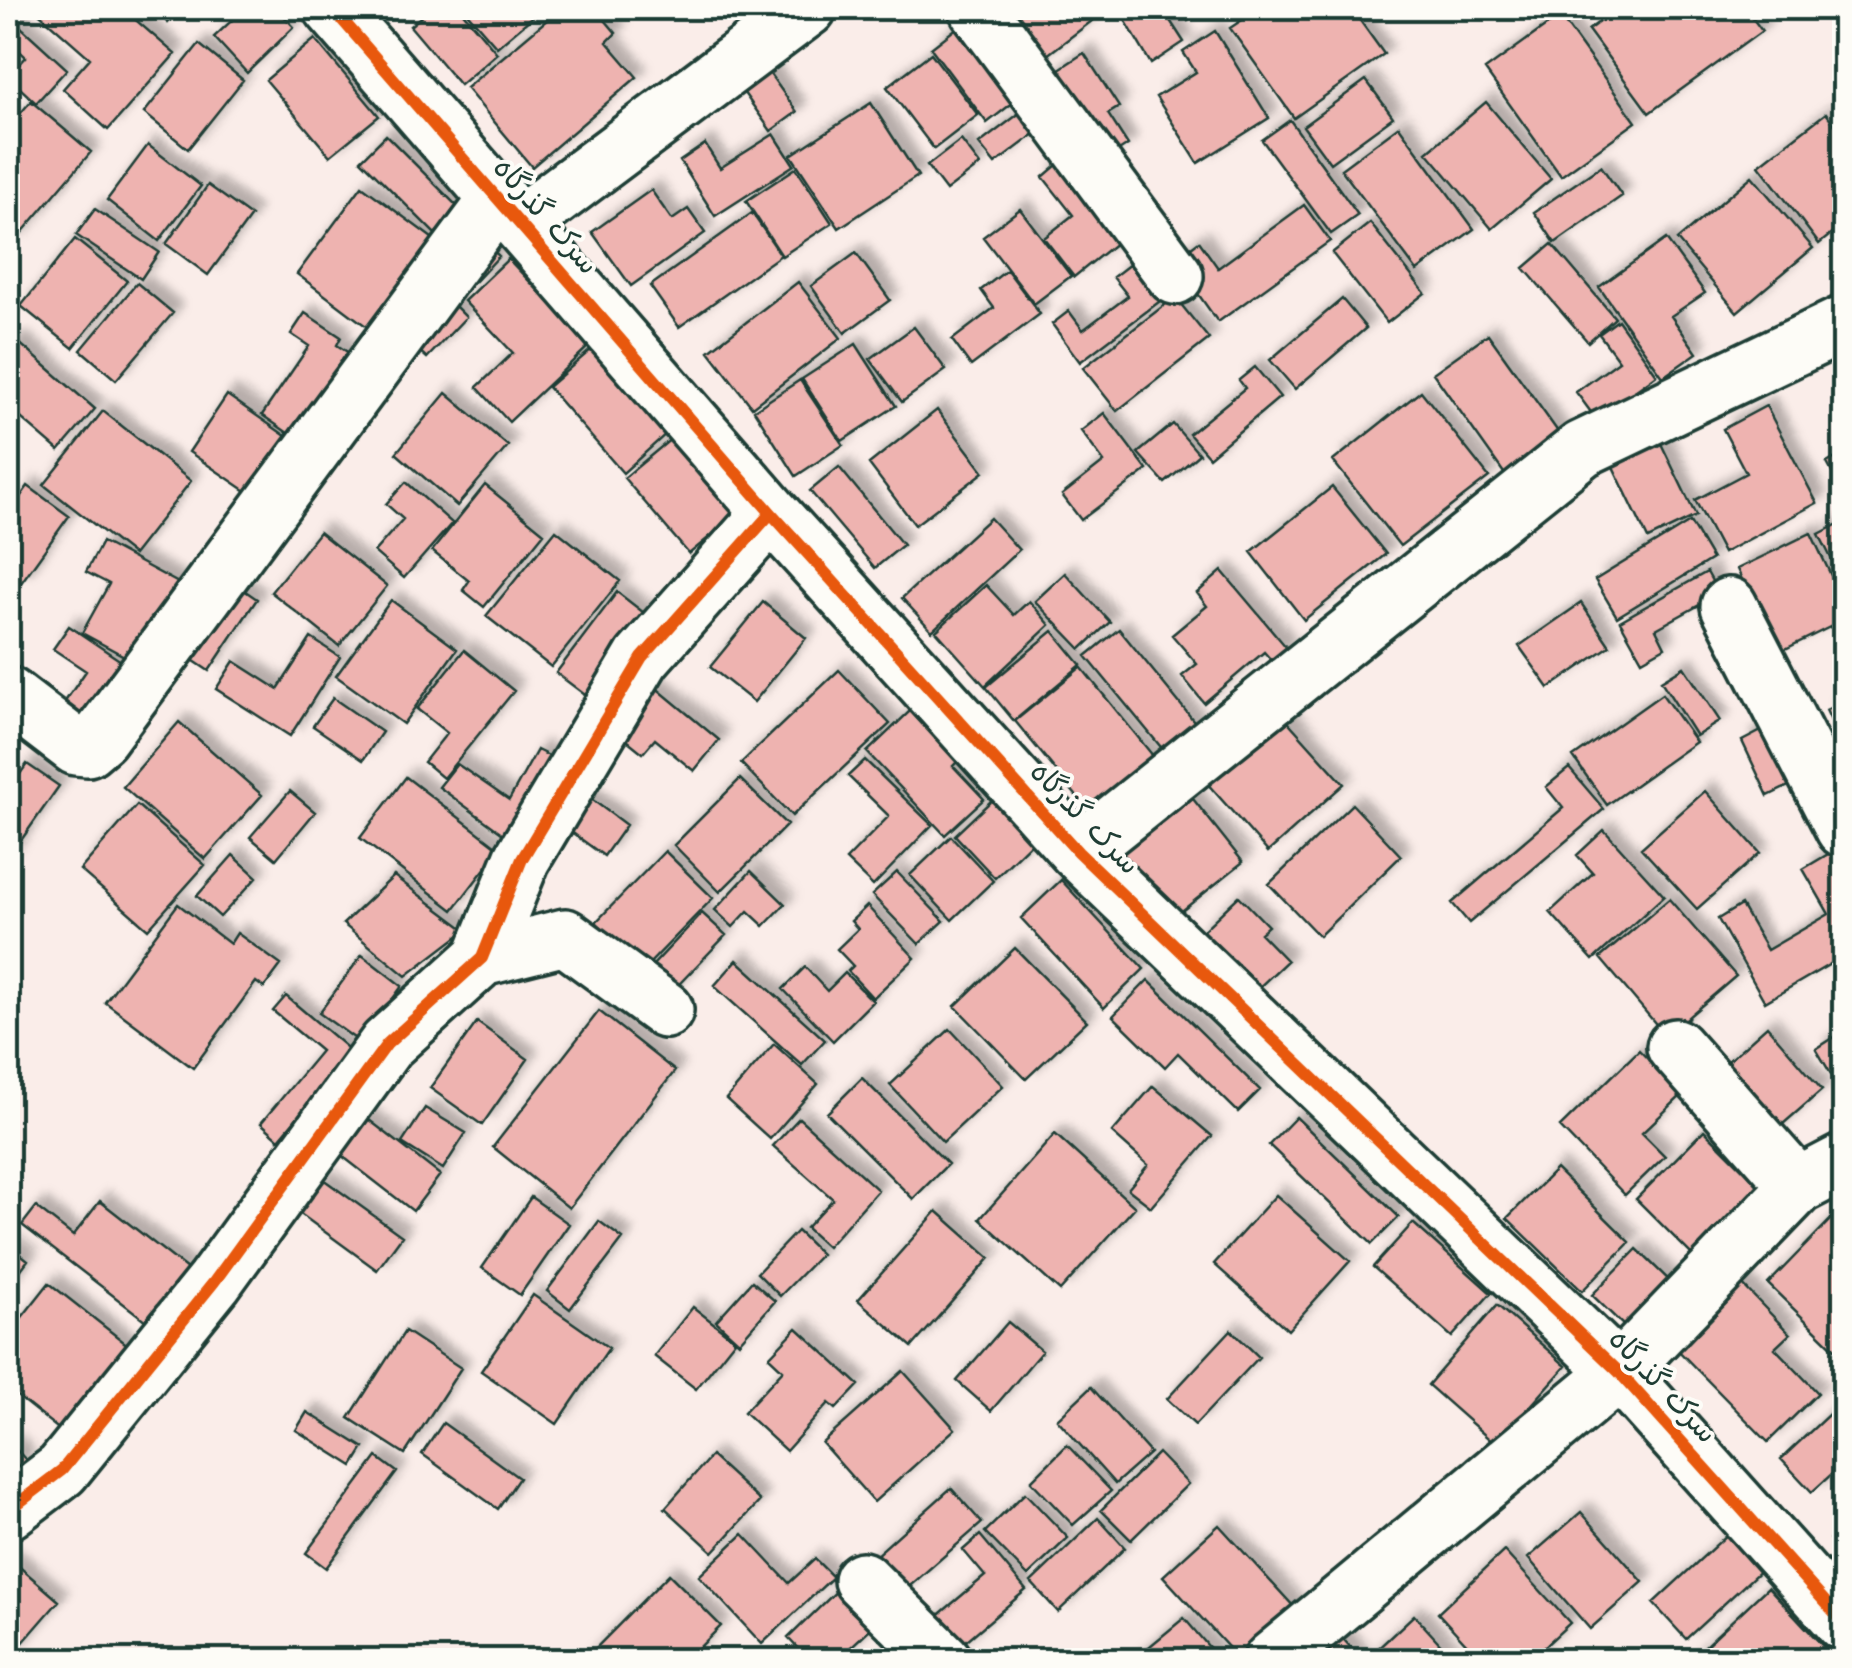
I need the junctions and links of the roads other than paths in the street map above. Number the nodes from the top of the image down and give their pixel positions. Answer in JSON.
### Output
{"nodes":[{"id":1,"x":332,"y":8,"type":"edge"},
{"id":2,"x":808,"y":8,"type":"edge"},
{"id":3,"x":977,"y":8,"type":"edge"},
{"id":4,"x":509,"y":211,"type":"junction"},
{"id":5,"x":1175,"y":276,"type":"dead end"},
{"id":6,"x":1844,"y":324,"type":"edge"},
{"id":7,"x":771,"y":513,"type":"junction"},
{"id":8,"x":1729,"y":606,"type":"dead end"},
{"id":9,"x":8,"y":695,"type":"edge"},
{"id":10,"x":1844,"y":828,"type":"edge"},
{"id":11,"x":1078,"y":852,"type":"junction"},
{"id":12,"x":482,"y":958,"type":"junction"},
{"id":13,"x":664,"y":1010,"type":"dead end"},
{"id":14,"x":1675,"y":1047,"type":"dead end"},
{"id":15,"x":1821,"y":1174,"type":"edge"},
{"id":16,"x":1620,"y":1372,"type":"junction"},
{"id":17,"x":8,"y":1511,"type":"edge"},
{"id":18,"x":862,"y":1580,"type":"dead end"},
{"id":19,"x":1844,"y":1623,"type":"edge"},
{"id":20,"x":943,"y":1660,"type":"edge"},
{"id":21,"x":1272,"y":1660,"type":"edge"}],
"edges":[{"from":1,"to":4,"type":"street","name":"سرک گذرگاه"},
{"from":2,"to":4,"type":"street"},
{"from":3,"to":5,"type":"street"},
{"from":4,"to":7,"type":"street","name":"سرک گذرگاه"},
{"from":4,"to":9,"type":"street"},
{"from":6,"to":11,"type":"street"},
{"from":7,"to":11,"type":"street","name":"سرک گذرگاه"},
{"from":7,"to":12,"type":"street"},
{"from":8,"to":10,"type":"street"},
{"from":11,"to":16,"type":"street","name":"سرک گذرگاه"},
{"from":12,"to":13,"type":"street"},
{"from":12,"to":17,"type":"street"},
{"from":14,"to":15,"type":"street"},
{"from":15,"to":16,"type":"street"},
{"from":16,"to":19,"type":"street","name":"سرک گذرگاه"},
{"from":16,"to":21,"type":"street"},
{"from":18,"to":20,"type":"street"}]}
